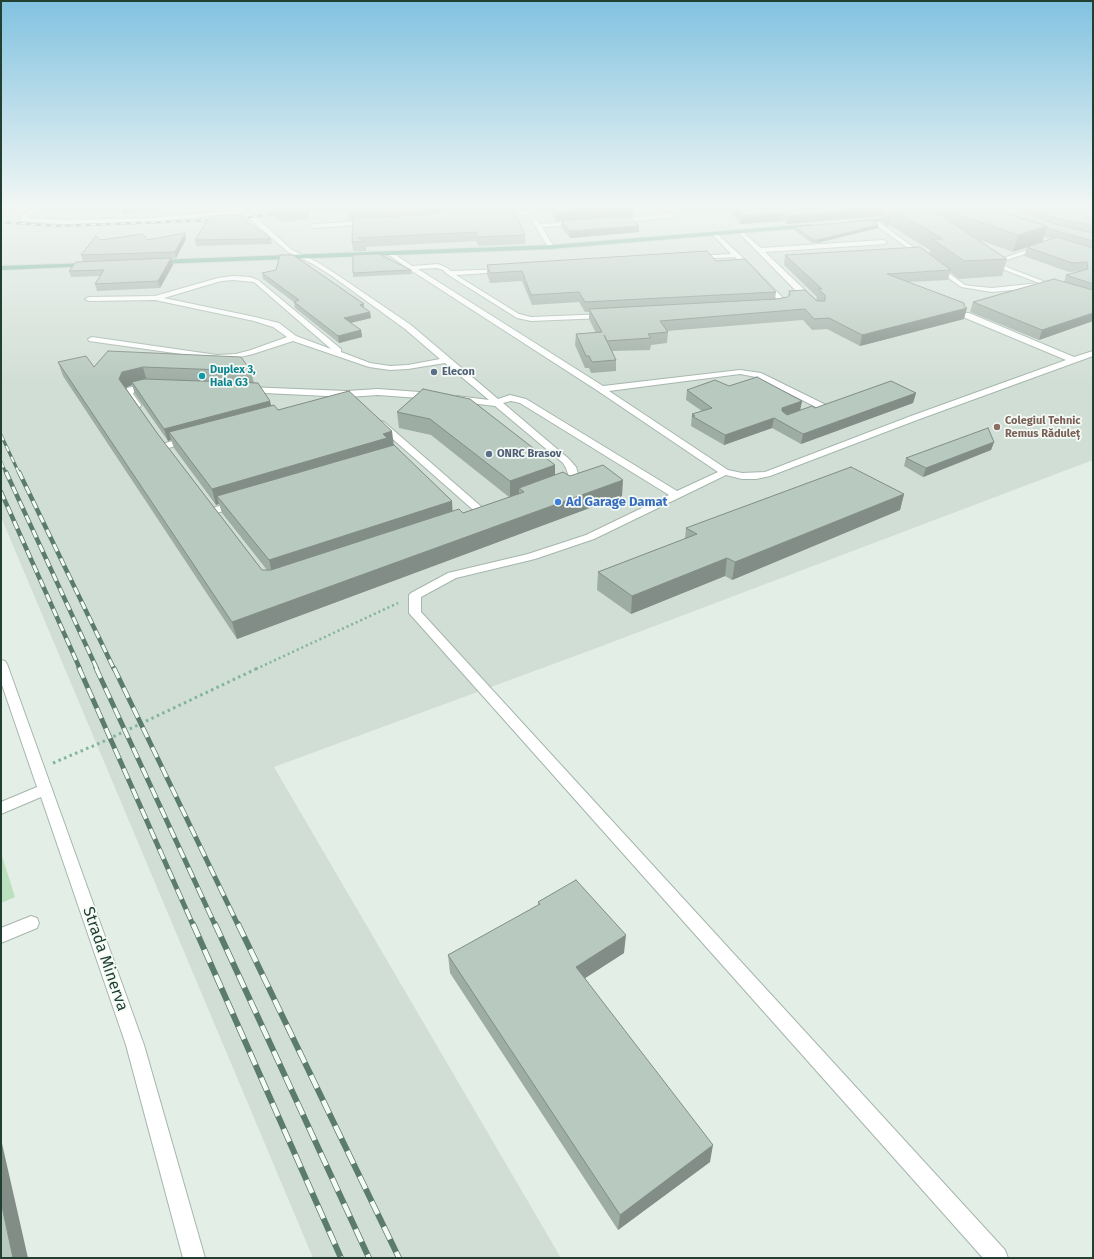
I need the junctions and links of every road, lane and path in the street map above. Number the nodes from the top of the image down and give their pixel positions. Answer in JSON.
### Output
{"nodes":[{"id":1,"x":78,"y":265,"type":"edge"},
{"id":2,"x":318,"y":265,"type":"edge"},
{"id":3,"x":406,"y":265,"type":"edge"},
{"id":4,"x":747,"y":265,"type":"edge"},
{"id":5,"x":775,"y":265,"type":"edge"},
{"id":6,"x":934,"y":265,"type":"edge"},
{"id":7,"x":999,"y":265,"type":"edge"},
{"id":8,"x":1,"y":268,"type":"edge"},
{"id":9,"x":410,"y":268,"type":"junction"},
{"id":10,"x":512,"y":269,"type":"edge"},
{"id":11,"x":449,"y":273,"type":"junction"},
{"id":12,"x":155,"y":298,"type":"junction"},
{"id":13,"x":89,"y":299,"type":"dead end"},
{"id":14,"x":814,"y":304,"type":"edge"},
{"id":15,"x":768,"y":307,"type":"edge"},
{"id":16,"x":612,"y":315,"type":"edge"},
{"id":17,"x":966,"y":315,"type":"edge"},
{"id":18,"x":293,"y":338,"type":"junction"},
{"id":19,"x":92,"y":339,"type":"dead end"},
{"id":20,"x":1093,"y":353,"type":"edge"},
{"id":21,"x":345,"y":357,"type":"junction"},
{"id":22,"x":446,"y":360,"type":"junction"},
{"id":23,"x":1073,"y":360,"type":"junction"},
{"id":24,"x":155,"y":386,"type":"edge"},
{"id":25,"x":601,"y":389,"type":"junction"},
{"id":26,"x":240,"y":390,"type":"edge"},
{"id":27,"x":348,"y":394,"type":"junction"},
{"id":28,"x":326,"y":403,"type":"edge"},
{"id":29,"x":496,"y":403,"type":"junction"},
{"id":30,"x":359,"y":405,"type":"edge"},
{"id":31,"x":810,"y":412,"type":"edge"},
{"id":32,"x":142,"y":413,"type":"edge"},
{"id":33,"x":371,"y":415,"type":"edge"},
{"id":34,"x":196,"y":438,"type":"edge"},
{"id":35,"x":165,"y":446,"type":"edge"},
{"id":36,"x":725,"y":472,"type":"junction"},
{"id":37,"x":553,"y":487,"type":"edge"},
{"id":38,"x":676,"y":495,"type":"junction"},
{"id":39,"x":243,"y":502,"type":"edge"},
{"id":40,"x":502,"y":506,"type":"edge"},
{"id":41,"x":213,"y":511,"type":"edge"},
{"id":42,"x":483,"y":513,"type":"junction"},
{"id":43,"x":467,"y":518,"type":"edge"},
{"id":44,"x":415,"y":595,"type":"junction"},
{"id":45,"x":1,"y":664,"type":"edge"},
{"id":46,"x":39,"y":769,"type":"junction"},
{"id":47,"x":46,"y":789,"type":"junction"},
{"id":48,"x":1,"y":808,"type":"edge"},
{"id":49,"x":31,"y":923,"type":"dead end"},
{"id":50,"x":1,"y":936,"type":"edge"},
{"id":51,"x":194,"y":1258,"type":"edge"},
{"id":52,"x":997,"y":1258,"type":"edge"}],
"edges":[{"from":1,"to":8,"type":"main road"},
{"from":2,"to":22,"type":"street"},
{"from":3,"to":9,"type":"street"},
{"from":4,"to":15,"type":"street"},
{"from":5,"to":14,"type":"street"},
{"from":6,"to":7,"type":"street"},
{"from":9,"to":11,"type":"street"},
{"from":9,"to":25,"type":"street"},
{"from":10,"to":11,"type":"street"},
{"from":11,"to":16,"type":"street"},
{"from":12,"to":13,"type":"street"},
{"from":12,"to":18,"type":"street"},
{"from":12,"to":21,"type":"street"},
{"from":17,"to":23,"type":"street"},
{"from":18,"to":19,"type":"street"},
{"from":18,"to":21,"type":"street"},
{"from":20,"to":23,"type":"street"},
{"from":21,"to":22,"type":"street"},
{"from":22,"to":29,"type":"street"},
{"from":23,"to":36,"type":"street"},
{"from":24,"to":32,"type":"street"},
{"from":25,"to":31,"type":"street"},
{"from":25,"to":36,"type":"street"},
{"from":26,"to":27,"type":"street"},
{"from":27,"to":28,"type":"street"},
{"from":27,"to":29,"type":"street"},
{"from":27,"to":30,"type":"street"},
{"from":29,"to":37,"type":"street"},
{"from":29,"to":38,"type":"street"},
{"from":33,"to":42,"type":"street"},
{"from":34,"to":35,"type":"street"},
{"from":36,"to":38,"type":"street"},
{"from":38,"to":44,"type":"street"},
{"from":39,"to":41,"type":"street"},
{"from":40,"to":42,"type":"street"},
{"from":42,"to":43,"type":"street"},
{"from":44,"to":46,"type":"path"},
{"from":44,"to":52,"type":"street"},
{"from":45,"to":46,"type":"street","name":"Strada Minerva"},
{"from":46,"to":47,"type":"street","name":"Strada Minerva"},
{"from":47,"to":48,"type":"street"},
{"from":47,"to":51,"type":"street","name":"Strada Minerva"},
{"from":49,"to":50,"type":"street"}]}
